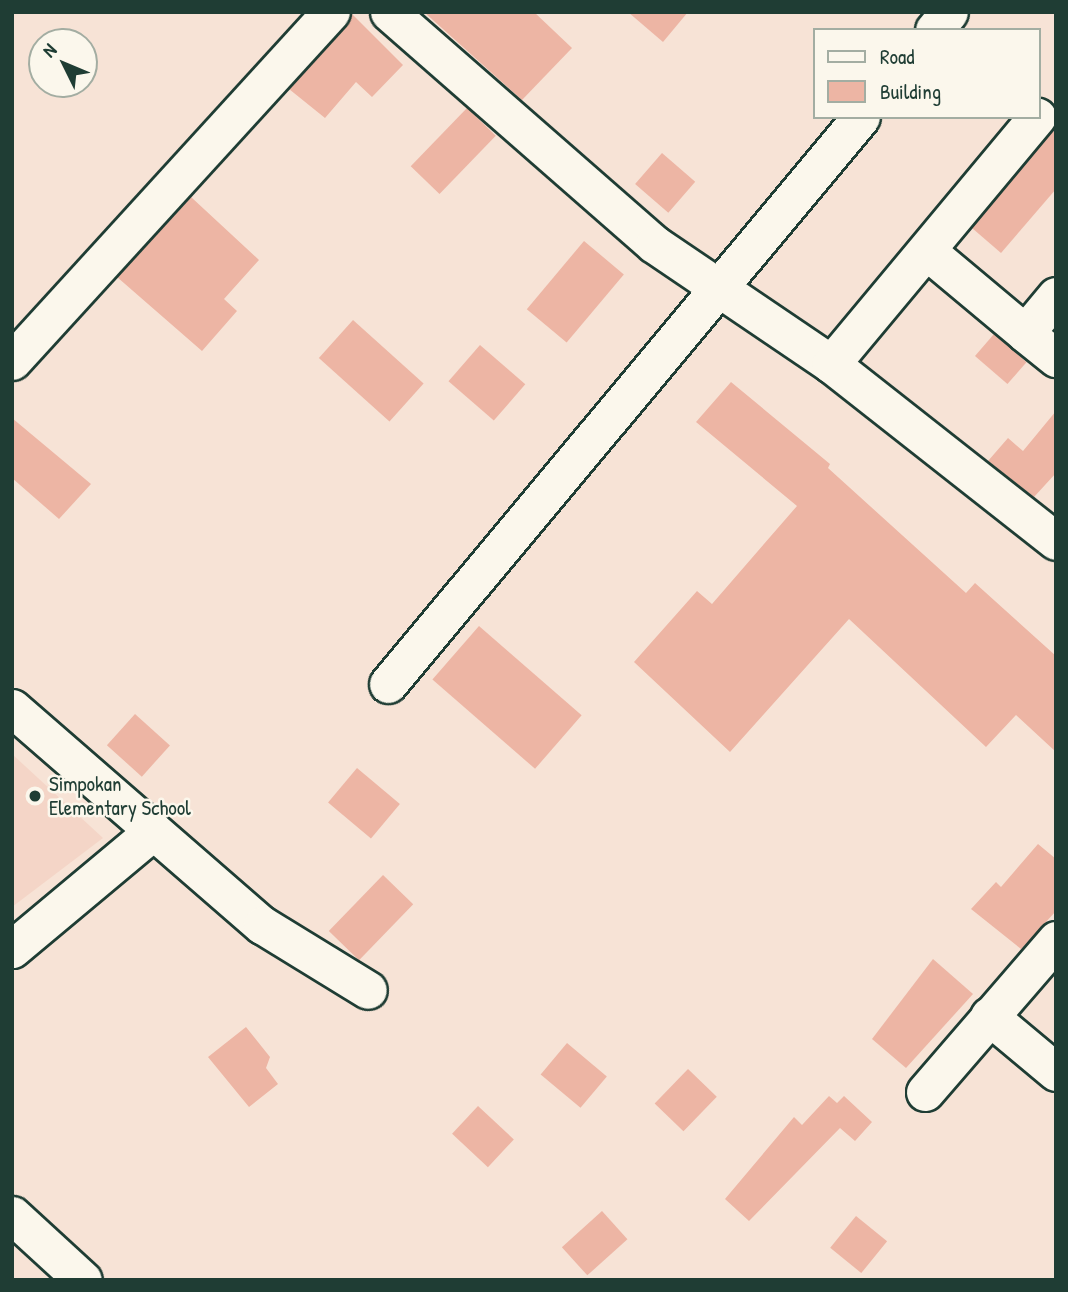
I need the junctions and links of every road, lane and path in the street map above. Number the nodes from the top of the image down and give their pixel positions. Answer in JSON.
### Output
{"nodes":[{"id":1,"x":331,"y":12,"type":"edge"},
{"id":2,"x":389,"y":12,"type":"edge"},
{"id":3,"x":949,"y":12,"type":"edge"},
{"id":4,"x":936,"y":28,"type":"edge"},
{"id":5,"x":1056,"y":94,"type":"edge"},
{"id":6,"x":1040,"y":114,"type":"edge"},
{"id":7,"x":859,"y":119,"type":"edge"},
{"id":8,"x":1036,"y":119,"type":"edge"},
{"id":9,"x":927,"y":251,"type":"junction"},
{"id":10,"x":718,"y":286,"type":"junction"},
{"id":11,"x":1056,"y":296,"type":"edge"},
{"id":12,"x":1025,"y":333,"type":"junction"},
{"id":13,"x":1056,"y":358,"type":"edge"},
{"id":14,"x":12,"y":361,"type":"edge"},
{"id":15,"x":831,"y":364,"type":"junction"},
{"id":16,"x":1052,"y":530,"type":"edge"},
{"id":17,"x":388,"y":684,"type":"dead end"},
{"id":18,"x":12,"y":708,"type":"edge"},
{"id":19,"x":153,"y":831,"type":"junction"},
{"id":20,"x":1056,"y":940,"type":"edge"},
{"id":21,"x":12,"y":949,"type":"edge"},
{"id":22,"x":368,"y":990,"type":"dead end"},
{"id":23,"x":989,"y":1016,"type":"junction"},
{"id":24,"x":1056,"y":1072,"type":"edge"},
{"id":25,"x":925,"y":1092,"type":"dead end"},
{"id":26,"x":12,"y":1215,"type":"edge"},
{"id":27,"x":83,"y":1280,"type":"edge"}],
"edges":[{"from":1,"to":14,"type":"street"},
{"from":2,"to":10,"type":"street"},
{"from":3,"to":4,"type":"street"},
{"from":5,"to":6,"type":"street"},
{"from":7,"to":10,"type":"street"},
{"from":8,"to":9,"type":"street"},
{"from":9,"to":12,"type":"street"},
{"from":9,"to":15,"type":"street"},
{"from":10,"to":15,"type":"street"},
{"from":10,"to":17,"type":"street"},
{"from":11,"to":12,"type":"street"},
{"from":12,"to":13,"type":"street"},
{"from":15,"to":16,"type":"street"},
{"from":18,"to":19,"type":"street"},
{"from":19,"to":21,"type":"street"},
{"from":19,"to":22,"type":"street"},
{"from":20,"to":23,"type":"street"},
{"from":23,"to":24,"type":"street"},
{"from":23,"to":25,"type":"street"},
{"from":26,"to":27,"type":"street"}]}
